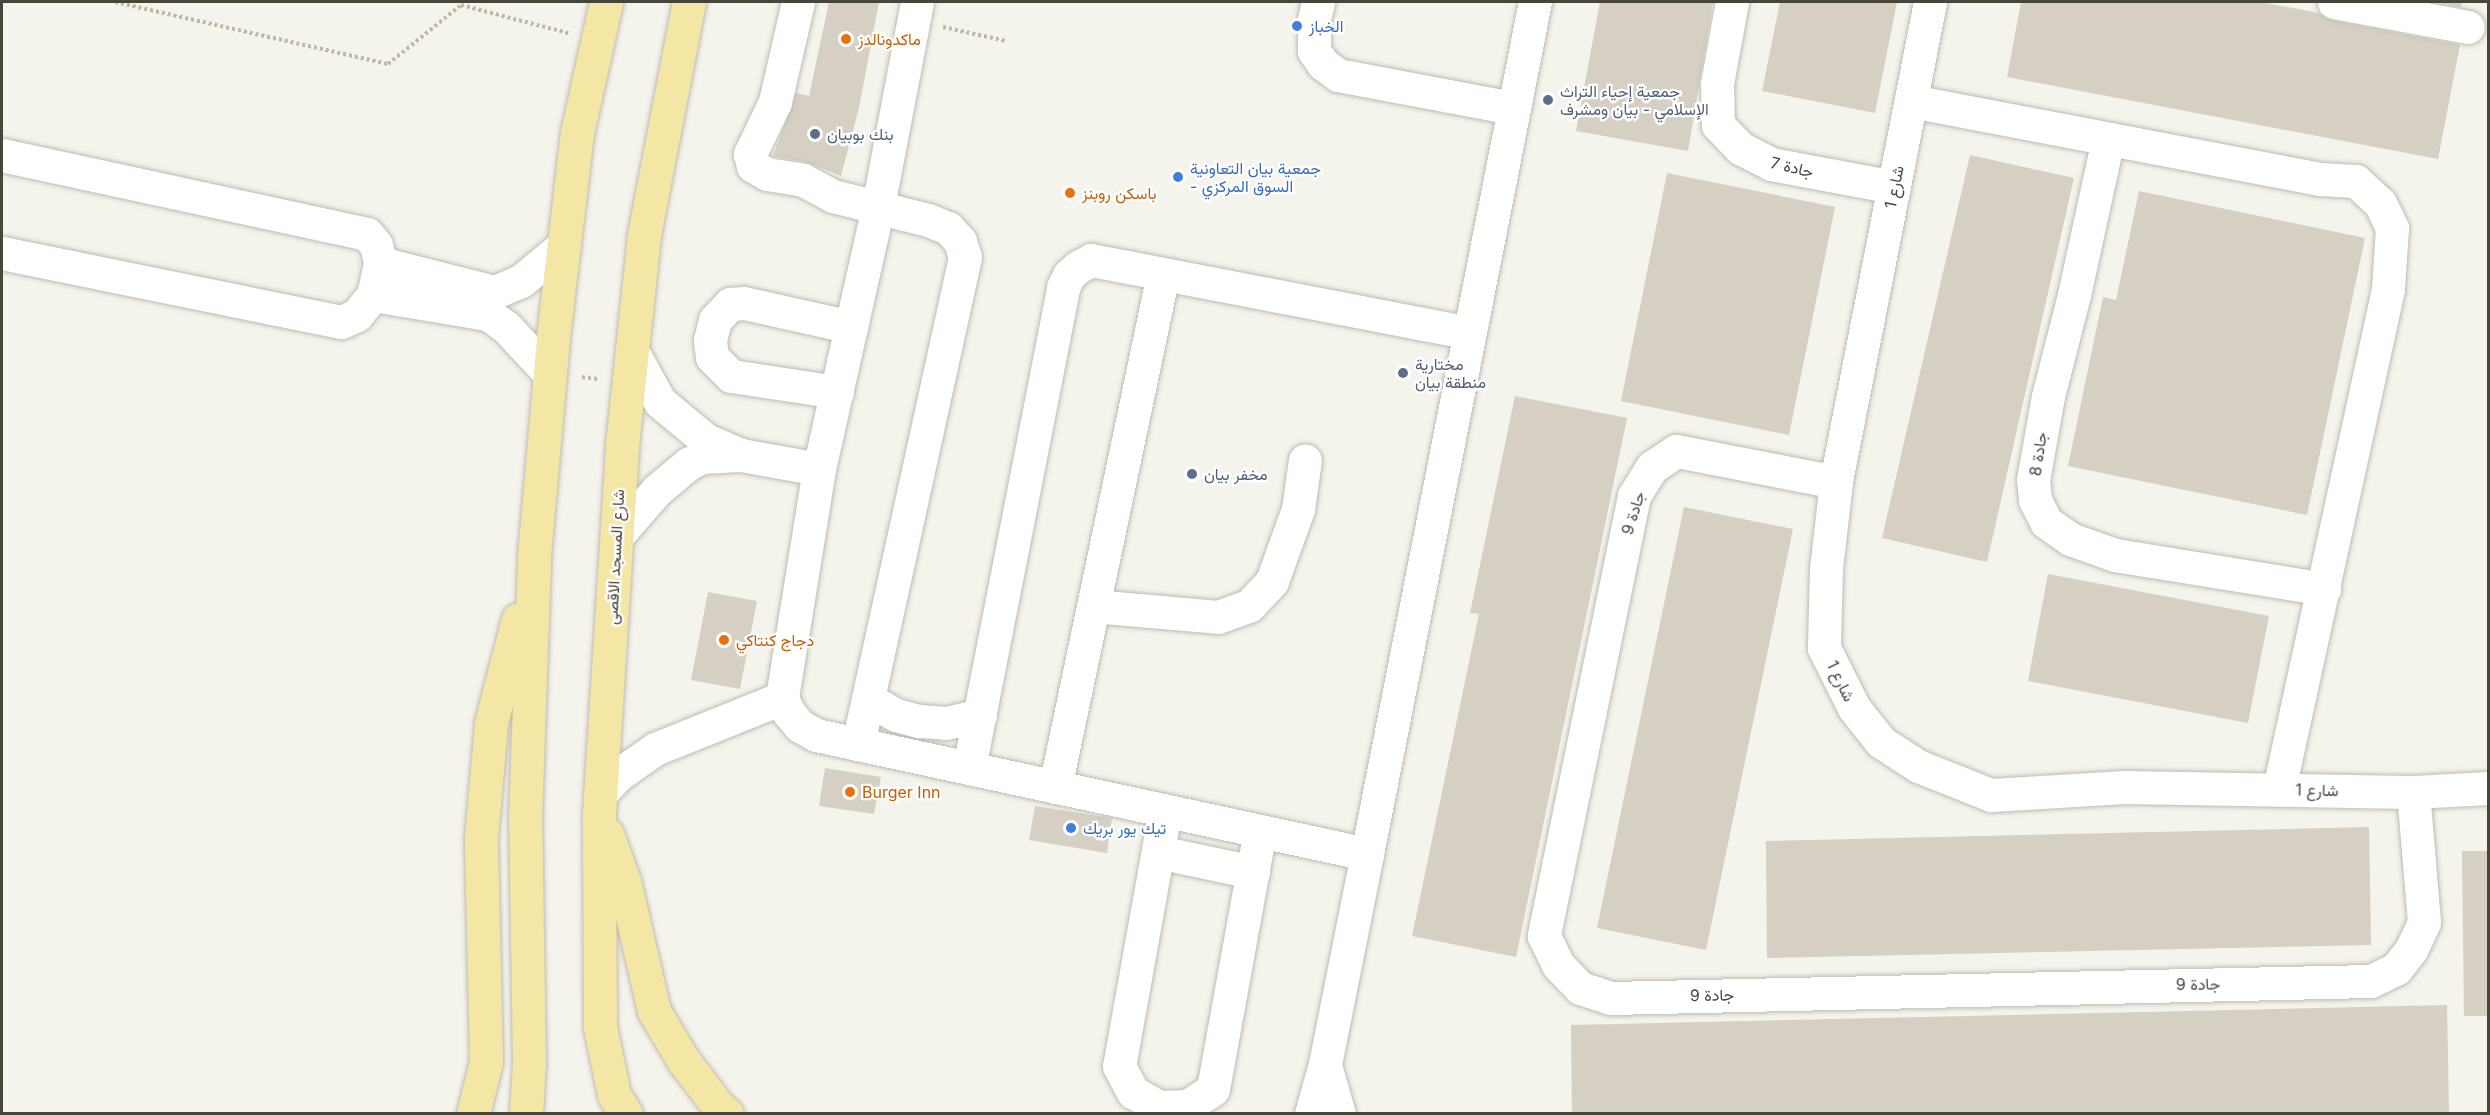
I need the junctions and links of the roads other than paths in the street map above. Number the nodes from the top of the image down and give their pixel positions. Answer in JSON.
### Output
{"nodes":[{"id":1,"x":606,"y":2,"type":"edge"},
{"id":2,"x":689,"y":2,"type":"edge"},
{"id":3,"x":798,"y":2,"type":"edge"},
{"id":4,"x":1318,"y":2,"type":"edge"},
{"id":5,"x":1535,"y":2,"type":"edge"},
{"id":6,"x":1732,"y":2,"type":"edge"},
{"id":7,"x":1930,"y":2,"type":"edge"},
{"id":8,"x":2334,"y":2,"type":"edge"},
{"id":9,"x":915,"y":11,"type":"edge"},
{"id":10,"x":2468,"y":27,"type":"dead end"},
{"id":11,"x":1911,"y":101,"type":"junction"},
{"id":12,"x":1514,"y":108,"type":"junction"},
{"id":13,"x":2108,"y":139,"type":"junction"},
{"id":14,"x":2,"y":155,"type":"edge"},
{"id":15,"x":1894,"y":187,"type":"junction"},
{"id":16,"x":878,"y":207,"type":"junction"},
{"id":17,"x":564,"y":245,"type":"junction"},
{"id":18,"x":2,"y":253,"type":"edge"},
{"id":19,"x":380,"y":263,"type":"junction"},
{"id":20,"x":1163,"y":274,"type":"junction"},
{"id":21,"x":373,"y":295,"type":"junction"},
{"id":22,"x":851,"y":327,"type":"junction"},
{"id":23,"x":1469,"y":333,"type":"junction"},
{"id":24,"x":630,"y":366,"type":"junction"},
{"id":25,"x":550,"y":374,"type":"junction"},
{"id":26,"x":837,"y":392,"type":"junction"},
{"id":27,"x":741,"y":455,"type":"junction"},
{"id":28,"x":1305,"y":460,"type":"dead end"},
{"id":29,"x":819,"y":469,"type":"junction"},
{"id":30,"x":1836,"y":482,"type":"junction"},
{"id":31,"x":617,"y":536,"type":"junction"},
{"id":32,"x":534,"y":556,"type":"junction"},
{"id":33,"x":2324,"y":589,"type":"junction"},
{"id":34,"x":1093,"y":606,"type":"junction"},
{"id":35,"x":782,"y":698,"type":"junction"},
{"id":36,"x":868,"y":699,"type":"junction"},
{"id":37,"x":980,"y":715,"type":"junction"},
{"id":38,"x":858,"y":744,"type":"junction"},
{"id":39,"x":969,"y":768,"type":"junction"},
{"id":40,"x":1055,"y":787,"type":"junction"},
{"id":41,"x":2488,"y":788,"type":"edge"},
{"id":42,"x":2279,"y":789,"type":"junction"},
{"id":43,"x":2413,"y":792,"type":"junction"},
{"id":44,"x":600,"y":803,"type":"junction"},
{"id":45,"x":1165,"y":811,"type":"junction"},
{"id":46,"x":1260,"y":831,"type":"junction"},
{"id":47,"x":1158,"y":852,"type":"junction"},
{"id":48,"x":1367,"y":854,"type":"junction"},
{"id":49,"x":1253,"y":872,"type":"junction"},
{"id":50,"x":1325,"y":1064,"type":"junction"},
{"id":51,"x":473,"y":1113,"type":"edge"},
{"id":52,"x":526,"y":1113,"type":"edge"},
{"id":53,"x":626,"y":1113,"type":"edge"},
{"id":54,"x":728,"y":1113,"type":"edge"},
{"id":55,"x":1311,"y":1113,"type":"edge"},
{"id":56,"x":1339,"y":1113,"type":"edge"}],
"edges":[{"from":1,"to":17,"type":"main road"},
{"from":2,"to":24,"type":"main road","name":"شارع المسجد الاقصى"},
{"from":3,"to":16,"type":"street"},
{"from":4,"to":12,"type":"street"},
{"from":5,"to":12,"type":"street"},
{"from":6,"to":15,"type":"street","name":"جادة 7"},
{"from":7,"to":11,"type":"street","name":"شارع 1"},
{"from":8,"to":10,"type":"street"},
{"from":9,"to":16,"type":"street"},
{"from":11,"to":13,"type":"street"},
{"from":11,"to":15,"type":"street","name":"شارع 1"},
{"from":12,"to":23,"type":"street"},
{"from":13,"to":33,"type":"street"},
{"from":13,"to":33,"type":"street","name":"جادة 8"},
{"from":14,"to":19,"type":"street"},
{"from":15,"to":30,"type":"street","name":"شارع 1"},
{"from":16,"to":22,"type":"street"},
{"from":16,"to":36,"type":"street"},
{"from":17,"to":19,"type":"street"},
{"from":17,"to":25,"type":"main road"},
{"from":18,"to":21,"type":"street"},
{"from":19,"to":21,"type":"street"},
{"from":20,"to":23,"type":"street"},
{"from":20,"to":34,"type":"street"},
{"from":20,"to":37,"type":"street"},
{"from":21,"to":25,"type":"street"},
{"from":22,"to":26,"type":"street"},
{"from":22,"to":26,"type":"street"},
{"from":23,"to":48,"type":"street"},
{"from":24,"to":27,"type":"street"},
{"from":24,"to":31,"type":"main road","name":"شارع المسجد الاقصى"},
{"from":25,"to":32,"type":"main road"},
{"from":26,"to":29,"type":"street"},
{"from":27,"to":29,"type":"street"},
{"from":27,"to":31,"type":"street"},
{"from":28,"to":34,"type":"street"},
{"from":29,"to":35,"type":"street"},
{"from":30,"to":42,"type":"street","name":"شارع 1"},
{"from":30,"to":43,"type":"street","name":"جادة 9"},
{"from":31,"to":44,"type":"main road","name":"شارع المسجد الاقصى"},
{"from":32,"to":51,"type":"main road"},
{"from":32,"to":52,"type":"main road"},
{"from":33,"to":42,"type":"street"},
{"from":34,"to":40,"type":"street"},
{"from":35,"to":38,"type":"street"},
{"from":35,"to":44,"type":"street"},
{"from":36,"to":37,"type":"street"},
{"from":36,"to":38,"type":"street"},
{"from":37,"to":39,"type":"street"},
{"from":38,"to":39,"type":"street"},
{"from":39,"to":40,"type":"street"},
{"from":40,"to":45,"type":"street"},
{"from":41,"to":43,"type":"street","name":"شارع 1"},
{"from":42,"to":43,"type":"street","name":"شارع 1"},
{"from":44,"to":53,"type":"main road","name":"شارع المسجد الاقصى"},
{"from":44,"to":54,"type":"main road"},
{"from":45,"to":46,"type":"street"},
{"from":45,"to":47,"type":"street"},
{"from":46,"to":48,"type":"street"},
{"from":46,"to":49,"type":"street"},
{"from":47,"to":49,"type":"street"},
{"from":47,"to":49,"type":"street"},
{"from":48,"to":50,"type":"street"},
{"from":50,"to":55,"type":"street"},
{"from":50,"to":56,"type":"street"}]}
